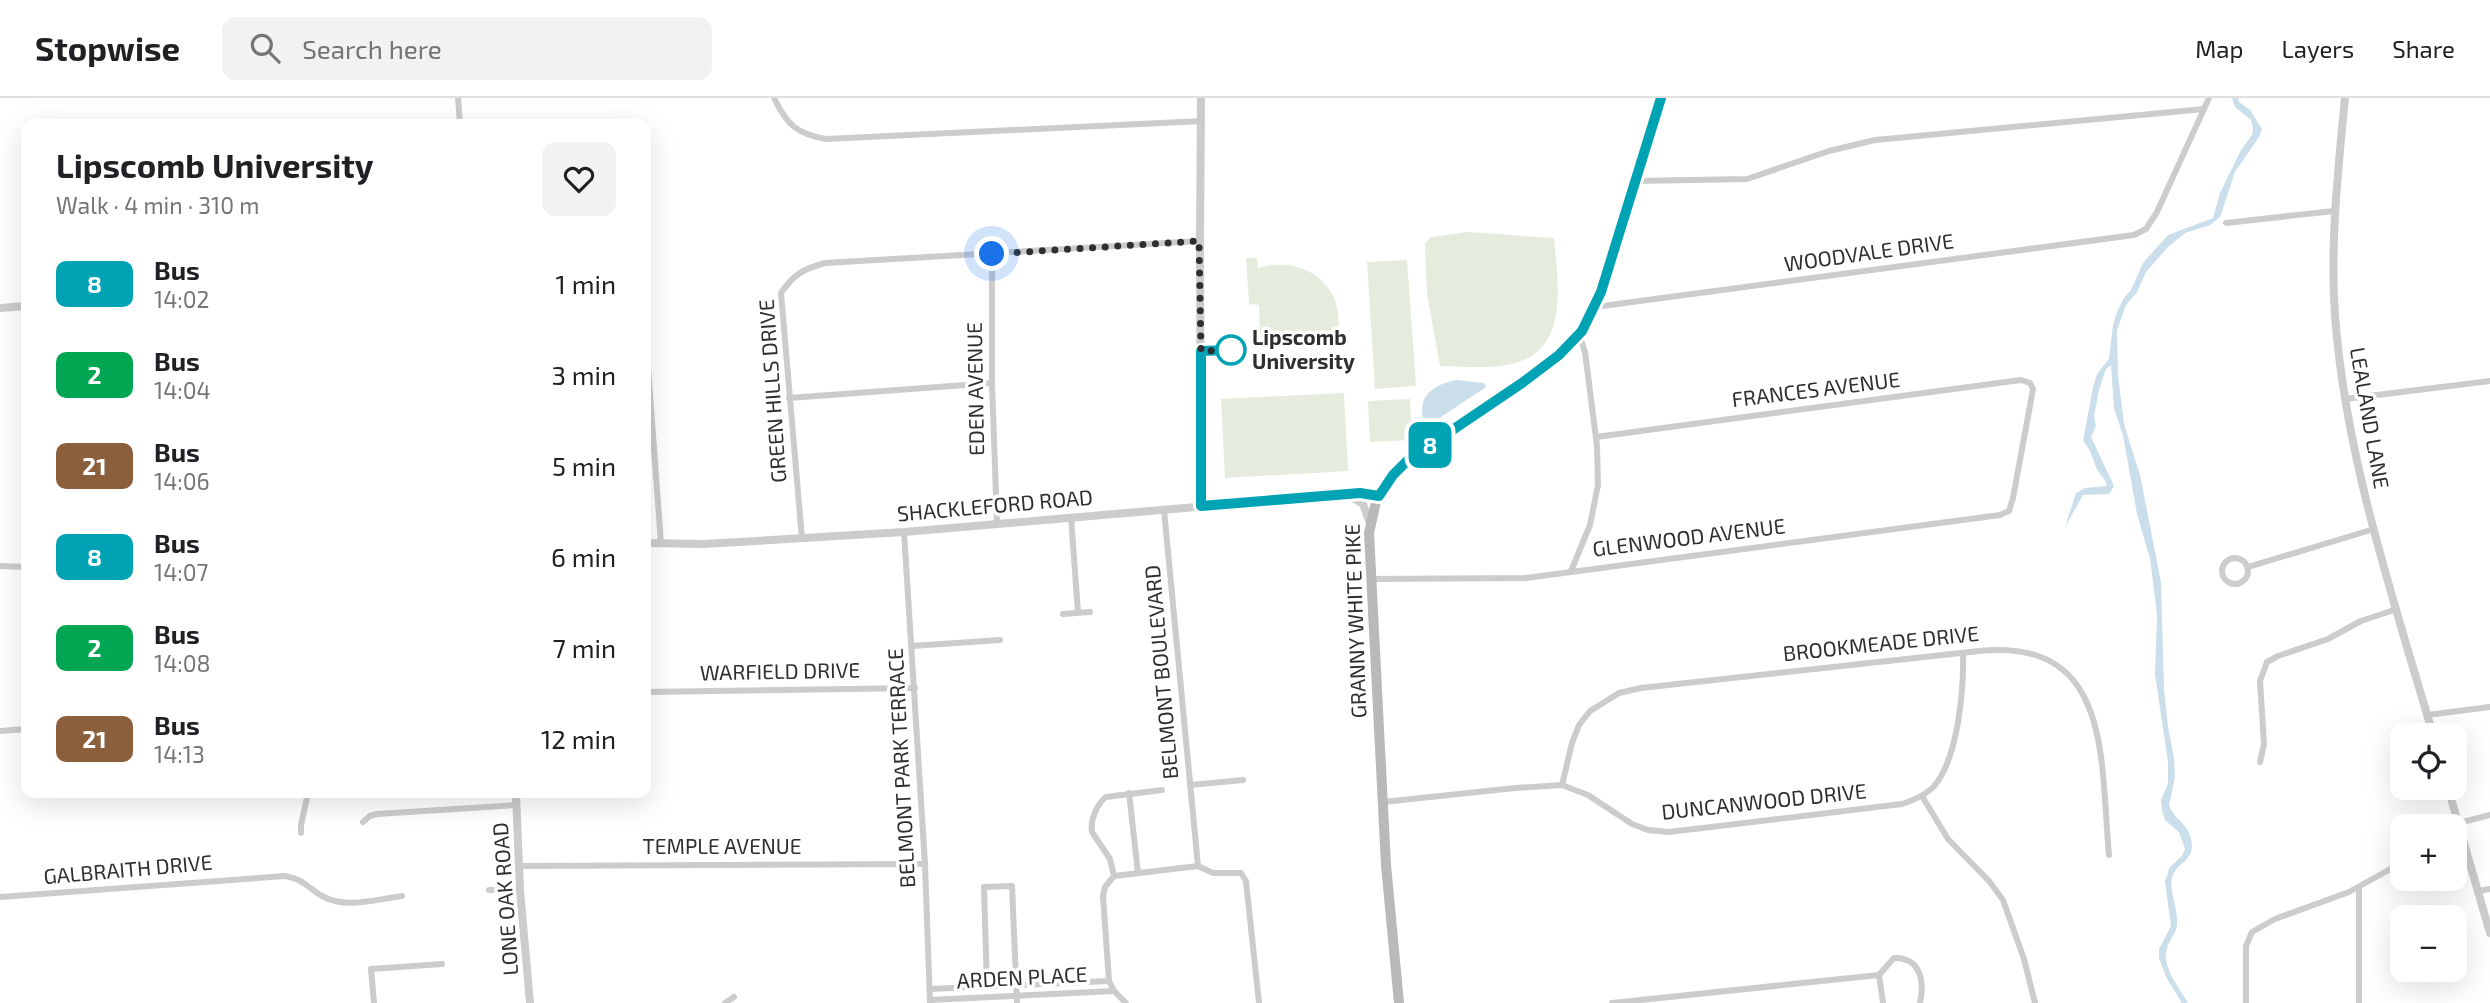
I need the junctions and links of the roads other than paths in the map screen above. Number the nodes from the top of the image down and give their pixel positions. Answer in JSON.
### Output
{"nodes":[{"id":1,"x":458,"y":98,"type":"edge"},
{"id":2,"x":774,"y":98,"type":"edge"},
{"id":3,"x":1201,"y":98,"type":"edge"},
{"id":4,"x":1661,"y":98,"type":"edge"},
{"id":5,"x":2209,"y":98,"type":"edge"},
{"id":6,"x":2345,"y":98,"type":"edge"},
{"id":7,"x":2204,"y":109,"type":"junction"},
{"id":8,"x":460,"y":119,"type":"edge"},
{"id":9,"x":1202,"y":121,"type":"junction"},
{"id":10,"x":1635,"y":181,"type":"junction"},
{"id":11,"x":2334,"y":211,"type":"junction"},
{"id":12,"x":2226,"y":223,"type":"dead end"},
{"id":13,"x":1199,"y":241,"type":"junction"},
{"id":14,"x":992,"y":254,"type":"junction"},
{"id":15,"x":21,"y":306,"type":"edge"},
{"id":16,"x":1595,"y":307,"type":"junction"},
{"id":17,"x":0,"y":308,"type":"edge"},
{"id":18,"x":1579,"y":334,"type":"junction"},
{"id":19,"x":2490,"y":381,"type":"edge"},
{"id":20,"x":992,"y":383,"type":"junction"},
{"id":21,"x":789,"y":398,"type":"junction"},
{"id":22,"x":2344,"y":399,"type":"junction"},
{"id":23,"x":651,"y":408,"type":"edge"},
{"id":24,"x":1596,"y":437,"type":"junction"},
{"id":25,"x":1347,"y":494,"type":"junction"},
{"id":26,"x":1379,"y":496,"type":"junction"},
{"id":27,"x":1201,"y":506,"type":"junction"},
{"id":28,"x":1164,"y":510,"type":"junction"},
{"id":29,"x":2009,"y":511,"type":"joint"},
{"id":30,"x":1071,"y":517,"type":"junction"},
{"id":31,"x":998,"y":523,"type":"junction"},
{"id":32,"x":1370,"y":523,"type":"junction"},
{"id":33,"x":2374,"y":528,"type":"junction"},
{"id":34,"x":904,"y":531,"type":"junction"},
{"id":35,"x":802,"y":539,"type":"junction"},
{"id":36,"x":651,"y":542,"type":"edge"},
{"id":37,"x":661,"y":543,"type":"junction"},
{"id":38,"x":0,"y":566,"type":"edge"},
{"id":39,"x":21,"y":567,"type":"edge"},
{"id":40,"x":2248,"y":567,"type":"junction"},
{"id":41,"x":1571,"y":571,"type":"junction"},
{"id":42,"x":1371,"y":579,"type":"junction"},
{"id":43,"x":2397,"y":609,"type":"junction"},
{"id":44,"x":1078,"y":612,"type":"junction"},
{"id":45,"x":1090,"y":612,"type":"dead end"},
{"id":46,"x":1063,"y":614,"type":"dead end"},
{"id":47,"x":1000,"y":640,"type":"dead end"},
{"id":48,"x":912,"y":646,"type":"junction"},
{"id":49,"x":1963,"y":653,"type":"junction"},
{"id":50,"x":2256,"y":659,"type":"dead end"},
{"id":51,"x":2265,"y":665,"type":"junction"},
{"id":52,"x":915,"y":688,"type":"junction"},
{"id":53,"x":651,"y":692,"type":"edge"},
{"id":54,"x":2490,"y":707,"type":"edge"},
{"id":55,"x":2427,"y":715,"type":"junction"},
{"id":56,"x":2429,"y":723,"type":"edge"},
{"id":57,"x":21,"y":729,"type":"edge"},
{"id":58,"x":0,"y":731,"type":"edge"},
{"id":59,"x":2260,"y":762,"type":"dead end"},
{"id":60,"x":1243,"y":780,"type":"dead end"},
{"id":61,"x":1190,"y":785,"type":"junction"},
{"id":62,"x":1562,"y":785,"type":"junction"},
{"id":63,"x":1162,"y":790,"type":"dead end"},
{"id":64,"x":1129,"y":793,"type":"junction"},
{"id":65,"x":1922,"y":796,"type":"junction"},
{"id":66,"x":307,"y":798,"type":"edge"},
{"id":67,"x":516,"y":798,"type":"edge"},
{"id":68,"x":1383,"y":802,"type":"junction"},
{"id":69,"x":517,"y":805,"type":"junction"},
{"id":70,"x":2490,"y":815,"type":"edge"},
{"id":71,"x":363,"y":822,"type":"dead end"},
{"id":72,"x":2467,"y":825,"type":"edge"},
{"id":73,"x":301,"y":833,"type":"dead end"},
{"id":74,"x":2109,"y":855,"type":"dead end"},
{"id":75,"x":2467,"y":857,"type":"edge"},
{"id":76,"x":925,"y":864,"type":"junction"},
{"id":77,"x":520,"y":866,"type":"junction"},
{"id":78,"x":1198,"y":866,"type":"junction"},
{"id":79,"x":2390,"y":869,"type":"edge"},
{"id":80,"x":1138,"y":873,"type":"junction"},
{"id":81,"x":1114,"y":876,"type":"junction"},
{"id":82,"x":2359,"y":887,"type":"junction"},
{"id":83,"x":2490,"y":889,"type":"edge"},
{"id":84,"x":489,"y":890,"type":"dead end"},
{"id":85,"x":520,"y":890,"type":"junction"},
{"id":86,"x":2478,"y":891,"type":"junction"},
{"id":87,"x":402,"y":896,"type":"dead end"},
{"id":88,"x":0,"y":897,"type":"edge"},
{"id":89,"x":2490,"y":933,"type":"edge"},
{"id":90,"x":442,"y":964,"type":"dead end"},
{"id":91,"x":1879,"y":975,"type":"junction"},
{"id":92,"x":1110,"y":981,"type":"junction"},
{"id":93,"x":1017,"y":985,"type":"junction"},
{"id":94,"x":987,"y":987,"type":"junction"},
{"id":95,"x":930,"y":989,"type":"junction"},
{"id":96,"x":1114,"y":991,"type":"junction"},
{"id":97,"x":734,"y":997,"type":"dead end"},
{"id":98,"x":1017,"y":999,"type":"edge"},
{"id":99,"x":989,"y":1000,"type":"edge"},
{"id":100,"x":1117,"y":1000,"type":"edge"},
{"id":101,"x":930,"y":1001,"type":"edge"},
{"id":102,"x":373,"y":1003,"type":"edge"},
{"id":103,"x":530,"y":1003,"type":"edge"},
{"id":104,"x":725,"y":1003,"type":"edge"},
{"id":105,"x":1126,"y":1003,"type":"edge"},
{"id":106,"x":1259,"y":1003,"type":"edge"},
{"id":107,"x":1399,"y":1003,"type":"edge"},
{"id":108,"x":1612,"y":1003,"type":"edge"},
{"id":109,"x":1883,"y":1003,"type":"edge"},
{"id":110,"x":1920,"y":1003,"type":"edge"},
{"id":111,"x":2035,"y":1003,"type":"edge"},
{"id":112,"x":2246,"y":1003,"type":"edge"},
{"id":113,"x":2359,"y":1003,"type":"edge"}],
"edges":[{"from":1,"to":8,"type":"street"},
{"from":2,"to":9,"type":"street"},
{"from":3,"to":9,"type":"street"},
{"from":4,"to":10,"type":"main road","name":"GRANNY WHITE PIKE"},
{"from":5,"to":7,"type":"street"},
{"from":6,"to":11,"type":"street","name":"LEALAND LANE"},
{"from":7,"to":10,"type":"street"},
{"from":7,"to":16,"type":"street","name":"WOODVALE DRIVE"},
{"from":9,"to":13,"type":"street"},
{"from":10,"to":16,"type":"main road","name":"GRANNY WHITE PIKE"},
{"from":11,"to":12,"type":"street"},
{"from":11,"to":22,"type":"street","name":"LEALAND LANE"},
{"from":13,"to":14,"type":"street","name":"GREEN HILLS DRIVE"},
{"from":13,"to":27,"type":"street"},
{"from":14,"to":20,"type":"street","name":"EDEN AVENUE"},
{"from":14,"to":21,"type":"street","name":"GREEN HILLS DRIVE"},
{"from":15,"to":17,"type":"street"},
{"from":16,"to":18,"type":"main road","name":"GRANNY WHITE PIKE"},
{"from":18,"to":24,"type":"street"},
{"from":18,"to":26,"type":"main road","name":"GRANNY WHITE PIKE"},
{"from":19,"to":22,"type":"street"},
{"from":20,"to":21,"type":"street"},
{"from":20,"to":31,"type":"street","name":"EDEN AVENUE"},
{"from":21,"to":35,"type":"street","name":"GREEN HILLS DRIVE"},
{"from":22,"to":33,"type":"street","name":"LEALAND LANE"},
{"from":23,"to":37,"type":"street"},
{"from":24,"to":29,"type":"street","name":"FRANCES AVENUE"},
{"from":24,"to":41,"type":"street"},
{"from":25,"to":26,"type":"street","name":"SHACKLEFORD ROAD"},
{"from":25,"to":27,"type":"street","name":"SHACKLEFORD ROAD"},
{"from":25,"to":32,"type":"street"},
{"from":26,"to":32,"type":"main road","name":"GRANNY WHITE PIKE"},
{"from":27,"to":28,"type":"street","name":"SHACKLEFORD ROAD"},
{"from":28,"to":30,"type":"street","name":"SHACKLEFORD ROAD"},
{"from":28,"to":61,"type":"street","name":"BELMONT BOULEVARD"},
{"from":29,"to":41,"type":"street","name":"GLENWOOD AVENUE"},
{"from":30,"to":31,"type":"street","name":"SHACKLEFORD ROAD"},
{"from":30,"to":44,"type":"street"},
{"from":31,"to":34,"type":"street","name":"SHACKLEFORD ROAD"},
{"from":32,"to":42,"type":"main road","name":"GRANNY WHITE PIKE"},
{"from":33,"to":40,"type":"street"},
{"from":33,"to":43,"type":"street","name":"LEALAND LANE"},
{"from":34,"to":35,"type":"street","name":"SHACKLEFORD ROAD"},
{"from":34,"to":48,"type":"street","name":"BELMONT PARK TERRACE"},
{"from":35,"to":37,"type":"street","name":"SHACKLEFORD ROAD"},
{"from":36,"to":37,"type":"street","name":"SHACKLEFORD ROAD"},
{"from":38,"to":39,"type":"street"},
{"from":40,"to":40,"type":"street"},
{"from":41,"to":42,"type":"street","name":"GLENWOOD AVENUE"},
{"from":42,"to":68,"type":"main road","name":"GRANNY WHITE PIKE"},
{"from":43,"to":51,"type":"street"},
{"from":43,"to":55,"type":"street","name":"LEALAND LANE"},
{"from":44,"to":45,"type":"street"},
{"from":44,"to":46,"type":"street"},
{"from":47,"to":48,"type":"street"},
{"from":48,"to":52,"type":"street","name":"BELMONT PARK TERRACE"},
{"from":49,"to":62,"type":"street","name":"BROOKMEADE DRIVE"},
{"from":49,"to":65,"type":"street"},
{"from":49,"to":74,"type":"street","name":"BROOKMEADE DRIVE"},
{"from":50,"to":51,"type":"street"},
{"from":51,"to":59,"type":"street"},
{"from":52,"to":53,"type":"street","name":"WARFIELD DRIVE"},
{"from":52,"to":76,"type":"street","name":"BELMONT PARK TERRACE"},
{"from":54,"to":55,"type":"street"},
{"from":55,"to":56,"type":"street","name":"LEALAND LANE"},
{"from":57,"to":58,"type":"street"},
{"from":60,"to":61,"type":"street"},
{"from":61,"to":78,"type":"street","name":"BELMONT BOULEVARD"},
{"from":62,"to":65,"type":"street","name":"DUNCANWOOD DRIVE"},
{"from":62,"to":68,"type":"street","name":"DUNCANWOOD DRIVE"},
{"from":63,"to":64,"type":"street"},
{"from":64,"to":80,"type":"street"},
{"from":64,"to":81,"type":"street"},
{"from":65,"to":111,"type":"street"},
{"from":66,"to":73,"type":"street"},
{"from":67,"to":69,"type":"street","name":"LONE OAK ROAD"},
{"from":68,"to":107,"type":"main road","name":"GRANNY WHITE PIKE"},
{"from":69,"to":71,"type":"street"},
{"from":69,"to":77,"type":"street","name":"LONE OAK ROAD"},
{"from":70,"to":72,"type":"street"},
{"from":75,"to":86,"type":"street"},
{"from":76,"to":77,"type":"street","name":"TEMPLE AVENUE"},
{"from":76,"to":95,"type":"street","name":"BELMONT PARK TERRACE"},
{"from":77,"to":85,"type":"street","name":"LONE OAK ROAD"},
{"from":78,"to":80,"type":"street"},
{"from":78,"to":106,"type":"street"},
{"from":79,"to":82,"type":"street"},
{"from":80,"to":81,"type":"street"},
{"from":81,"to":92,"type":"street"},
{"from":82,"to":112,"type":"street"},
{"from":82,"to":113,"type":"street"},
{"from":83,"to":86,"type":"street"},
{"from":84,"to":85,"type":"street"},
{"from":85,"to":103,"type":"street","name":"LONE OAK ROAD"},
{"from":86,"to":89,"type":"street"},
{"from":87,"to":88,"type":"street","name":"GALBRAITH DRIVE"},
{"from":90,"to":102,"type":"street"},
{"from":91,"to":108,"type":"street"},
{"from":91,"to":109,"type":"street"},
{"from":91,"to":110,"type":"street"},
{"from":92,"to":93,"type":"street","name":"ARDEN PLACE"},
{"from":92,"to":96,"type":"street"},
{"from":93,"to":94,"type":"street","name":"ARDEN PLACE"},
{"from":93,"to":94,"type":"street"},
{"from":93,"to":98,"type":"street"},
{"from":94,"to":95,"type":"street","name":"ARDEN PLACE"},
{"from":95,"to":101,"type":"street","name":"BELMONT PARK TERRACE"},
{"from":96,"to":98,"type":"street","name":"ARDEN PLACE"},
{"from":96,"to":100,"type":"street"},
{"from":97,"to":104,"type":"street"},
{"from":98,"to":99,"type":"street","name":"ARDEN PLACE"},
{"from":99,"to":101,"type":"street","name":"ARDEN PLACE"},
{"from":100,"to":105,"type":"street"}]}
